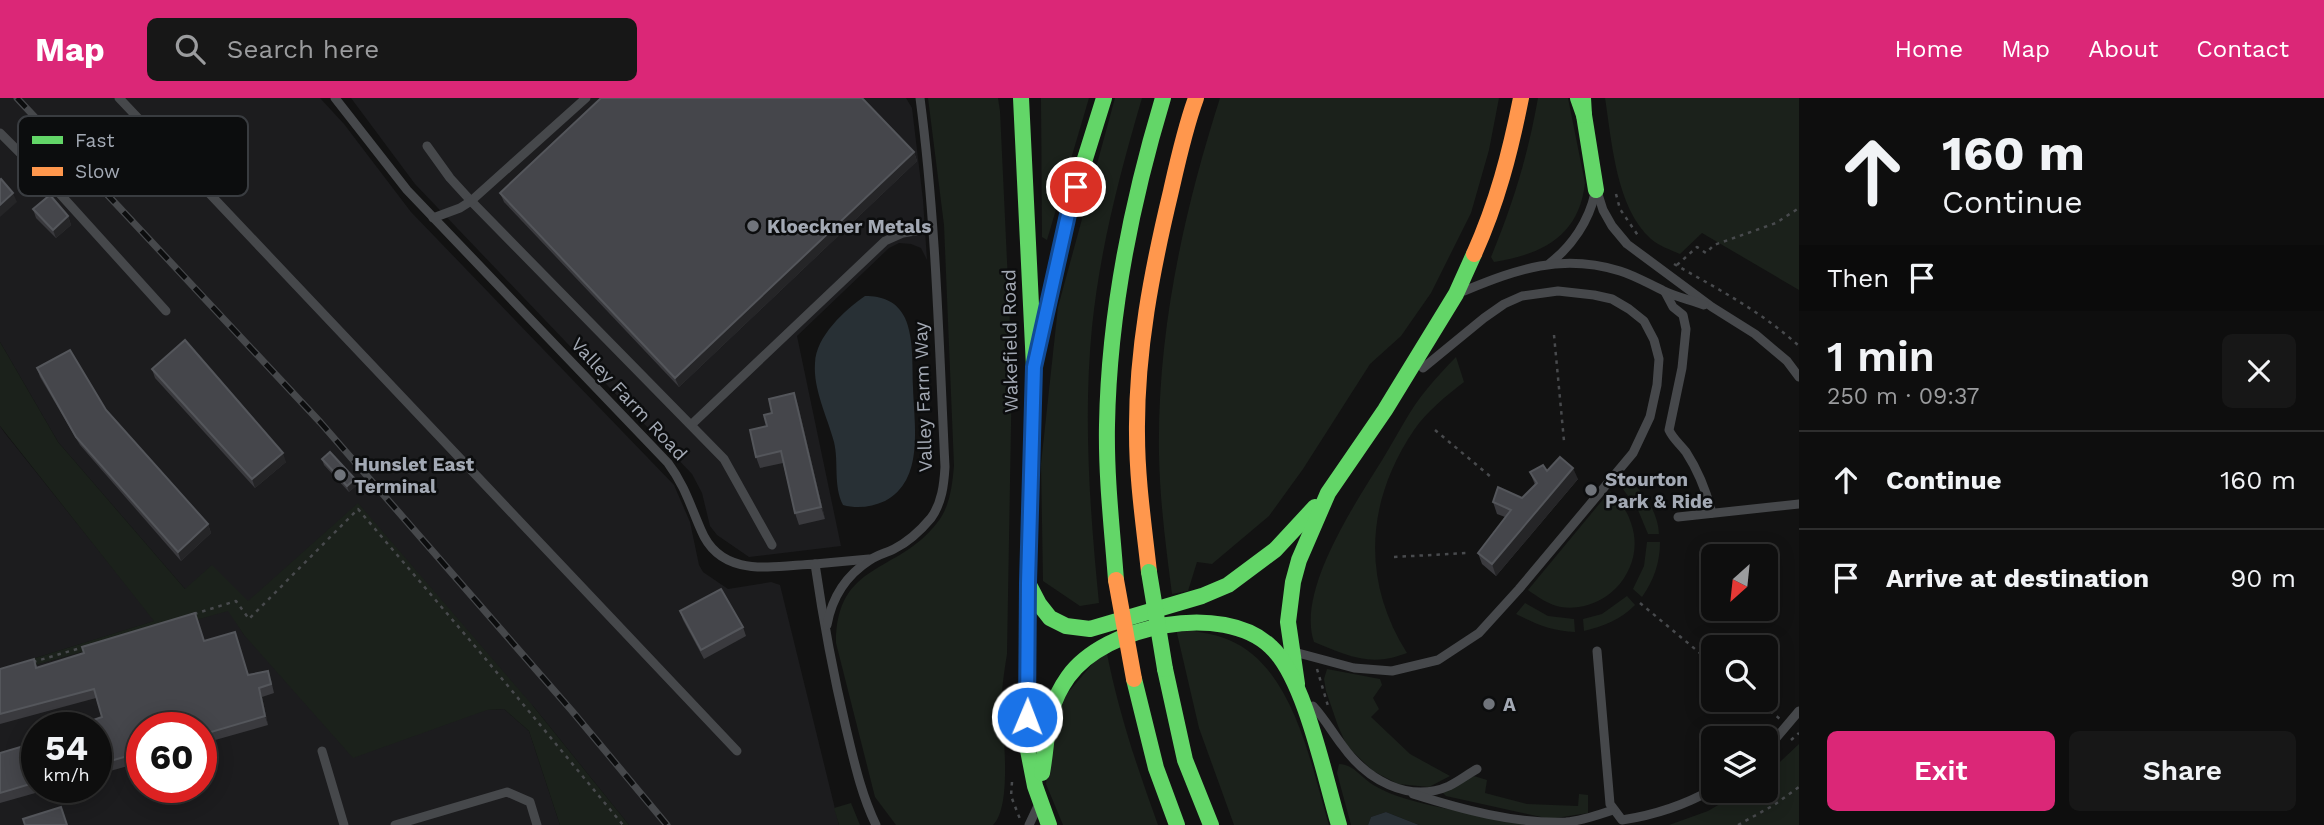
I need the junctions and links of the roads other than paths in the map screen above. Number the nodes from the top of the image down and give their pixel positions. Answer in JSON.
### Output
{"nodes":[{"id":1,"x":119,"y":98,"type":"edge"},
{"id":2,"x":335,"y":98,"type":"edge"},
{"id":3,"x":586,"y":98,"type":"edge"},
{"id":4,"x":920,"y":98,"type":"edge"},
{"id":5,"x":1021,"y":98,"type":"edge"},
{"id":6,"x":1104,"y":98,"type":"edge"},
{"id":7,"x":1163,"y":98,"type":"edge"},
{"id":8,"x":1196,"y":98,"type":"edge"},
{"id":9,"x":1521,"y":98,"type":"edge"},
{"id":10,"x":1581,"y":98,"type":"edge"},
{"id":11,"x":136,"y":116,"type":"edge"},
{"id":12,"x":0,"y":133,"type":"edge"},
{"id":13,"x":427,"y":146,"type":"dead end"},
{"id":14,"x":18,"y":151,"type":"edge"},
{"id":15,"x":1596,"y":190,"type":"junction"},
{"id":16,"x":62,"y":196,"type":"edge"},
{"id":17,"x":212,"y":196,"type":"edge"},
{"id":18,"x":471,"y":201,"type":"junction"},
{"id":19,"x":433,"y":218,"type":"junction"},
{"id":20,"x":932,"y":228,"type":"junction"},
{"id":21,"x":1550,"y":263,"type":"junction"},
{"id":22,"x":1665,"y":292,"type":"junction"},
{"id":23,"x":1456,"y":294,"type":"junction"},
{"id":24,"x":1712,"y":307,"type":"junction"},
{"id":25,"x":166,"y":311,"type":"dead end"},
{"id":26,"x":1034,"y":367,"type":"junction"},
{"id":27,"x":1799,"y":377,"type":"edge"},
{"id":28,"x":1401,"y":386,"type":"junction"},
{"id":29,"x":691,"y":425,"type":"junction"},
{"id":30,"x":1328,"y":493,"type":"junction"},
{"id":31,"x":1799,"y":504,"type":"edge"},
{"id":32,"x":1712,"y":513,"type":"junction"},
{"id":33,"x":1678,"y":517,"type":"dead end"},
{"id":34,"x":772,"y":544,"type":"dead end"},
{"id":35,"x":871,"y":559,"type":"junction"},
{"id":36,"x":815,"y":564,"type":"junction"},
{"id":37,"x":1028,"y":583,"type":"junction"},
{"id":38,"x":827,"y":644,"type":"junction"},
{"id":39,"x":1269,"y":644,"type":"junction"},
{"id":40,"x":1597,"y":651,"type":"dead end"},
{"id":41,"x":1291,"y":652,"type":"junction"},
{"id":42,"x":1299,"y":688,"type":"junction"},
{"id":43,"x":1799,"y":711,"type":"edge"},
{"id":44,"x":1778,"y":736,"type":"edge"},
{"id":45,"x":322,"y":751,"type":"dead end"},
{"id":46,"x":737,"y":751,"type":"dead end"},
{"id":47,"x":1477,"y":769,"type":"dead end"},
{"id":48,"x":1408,"y":792,"type":"junction"},
{"id":49,"x":1701,"y":796,"type":"edge"},
{"id":50,"x":1038,"y":799,"type":"junction"},
{"id":51,"x":1613,"y":810,"type":"junction"},
{"id":52,"x":344,"y":825,"type":"edge"},
{"id":53,"x":395,"y":825,"type":"edge"},
{"id":54,"x":537,"y":825,"type":"edge"},
{"id":55,"x":876,"y":825,"type":"edge"},
{"id":56,"x":1029,"y":825,"type":"edge"},
{"id":57,"x":1049,"y":825,"type":"edge"},
{"id":58,"x":1177,"y":825,"type":"edge"},
{"id":59,"x":1211,"y":825,"type":"edge"},
{"id":60,"x":1339,"y":825,"type":"edge"}],
"edges":[{"from":1,"to":11,"type":"lane"},
{"from":2,"to":19,"type":"lane","name":"Valley Farm Road"},
{"from":3,"to":18,"type":"lane"},
{"from":4,"to":20,"type":"lane","name":"Valley Farm Way"},
{"from":5,"to":26,"type":"main road","name":"Wakefield Road"},
{"from":6,"to":26,"type":"main road"},
{"from":7,"to":58,"type":"main road","bridge":true},
{"from":8,"to":59,"type":"main road","bridge":true},
{"from":9,"to":23,"type":"main road"},
{"from":10,"to":15,"type":"main road"},
{"from":12,"to":14,"type":"lane"},
{"from":13,"to":18,"type":"lane"},
{"from":15,"to":21,"type":"lane"},
{"from":15,"to":24,"type":"lane"},
{"from":16,"to":25,"type":"lane"},
{"from":17,"to":46,"type":"lane"},
{"from":18,"to":19,"type":"lane"},
{"from":18,"to":29,"type":"lane"},
{"from":19,"to":36,"type":"lane","name":"Valley Farm Road"},
{"from":20,"to":29,"type":"lane"},
{"from":20,"to":35,"type":"lane","name":"Valley Farm Way"},
{"from":21,"to":22,"type":"lane"},
{"from":21,"to":23,"type":"lane"},
{"from":22,"to":24,"type":"lane"},
{"from":22,"to":32,"type":"lane"},
{"from":23,"to":28,"type":"main road"},
{"from":24,"to":27,"type":"lane"},
{"from":26,"to":37,"type":"main road","name":"Wakefield Road"},
{"from":28,"to":30,"type":"main road"},
{"from":28,"to":41,"type":"lane"},
{"from":29,"to":34,"type":"lane"},
{"from":30,"to":37,"type":"main road"},
{"from":30,"to":41,"type":"main road"},
{"from":31,"to":32,"type":"lane"},
{"from":32,"to":33,"type":"lane"},
{"from":35,"to":36,"type":"lane","name":"Valley Farm Road"},
{"from":35,"to":38,"type":"lane","name":"Valley Farm Way"},
{"from":36,"to":38,"type":"lane"},
{"from":37,"to":50,"type":"main road","name":"Wakefield Road"},
{"from":38,"to":55,"type":"lane"},
{"from":39,"to":41,"type":"lane"},
{"from":39,"to":42,"type":"main road"},
{"from":39,"to":50,"type":"main road"},
{"from":40,"to":51,"type":"lane"},
{"from":41,"to":42,"type":"main road"},
{"from":42,"to":48,"type":"lane"},
{"from":42,"to":60,"type":"main road"},
{"from":43,"to":44,"type":"lane"},
{"from":45,"to":52,"type":"lane"},
{"from":47,"to":48,"type":"lane"},
{"from":48,"to":51,"type":"lane"},
{"from":49,"to":51,"type":"lane"},
{"from":50,"to":56,"type":"lane"},
{"from":50,"to":57,"type":"main road","name":"Wakefield Road"},
{"from":53,"to":54,"type":"lane"}]}
